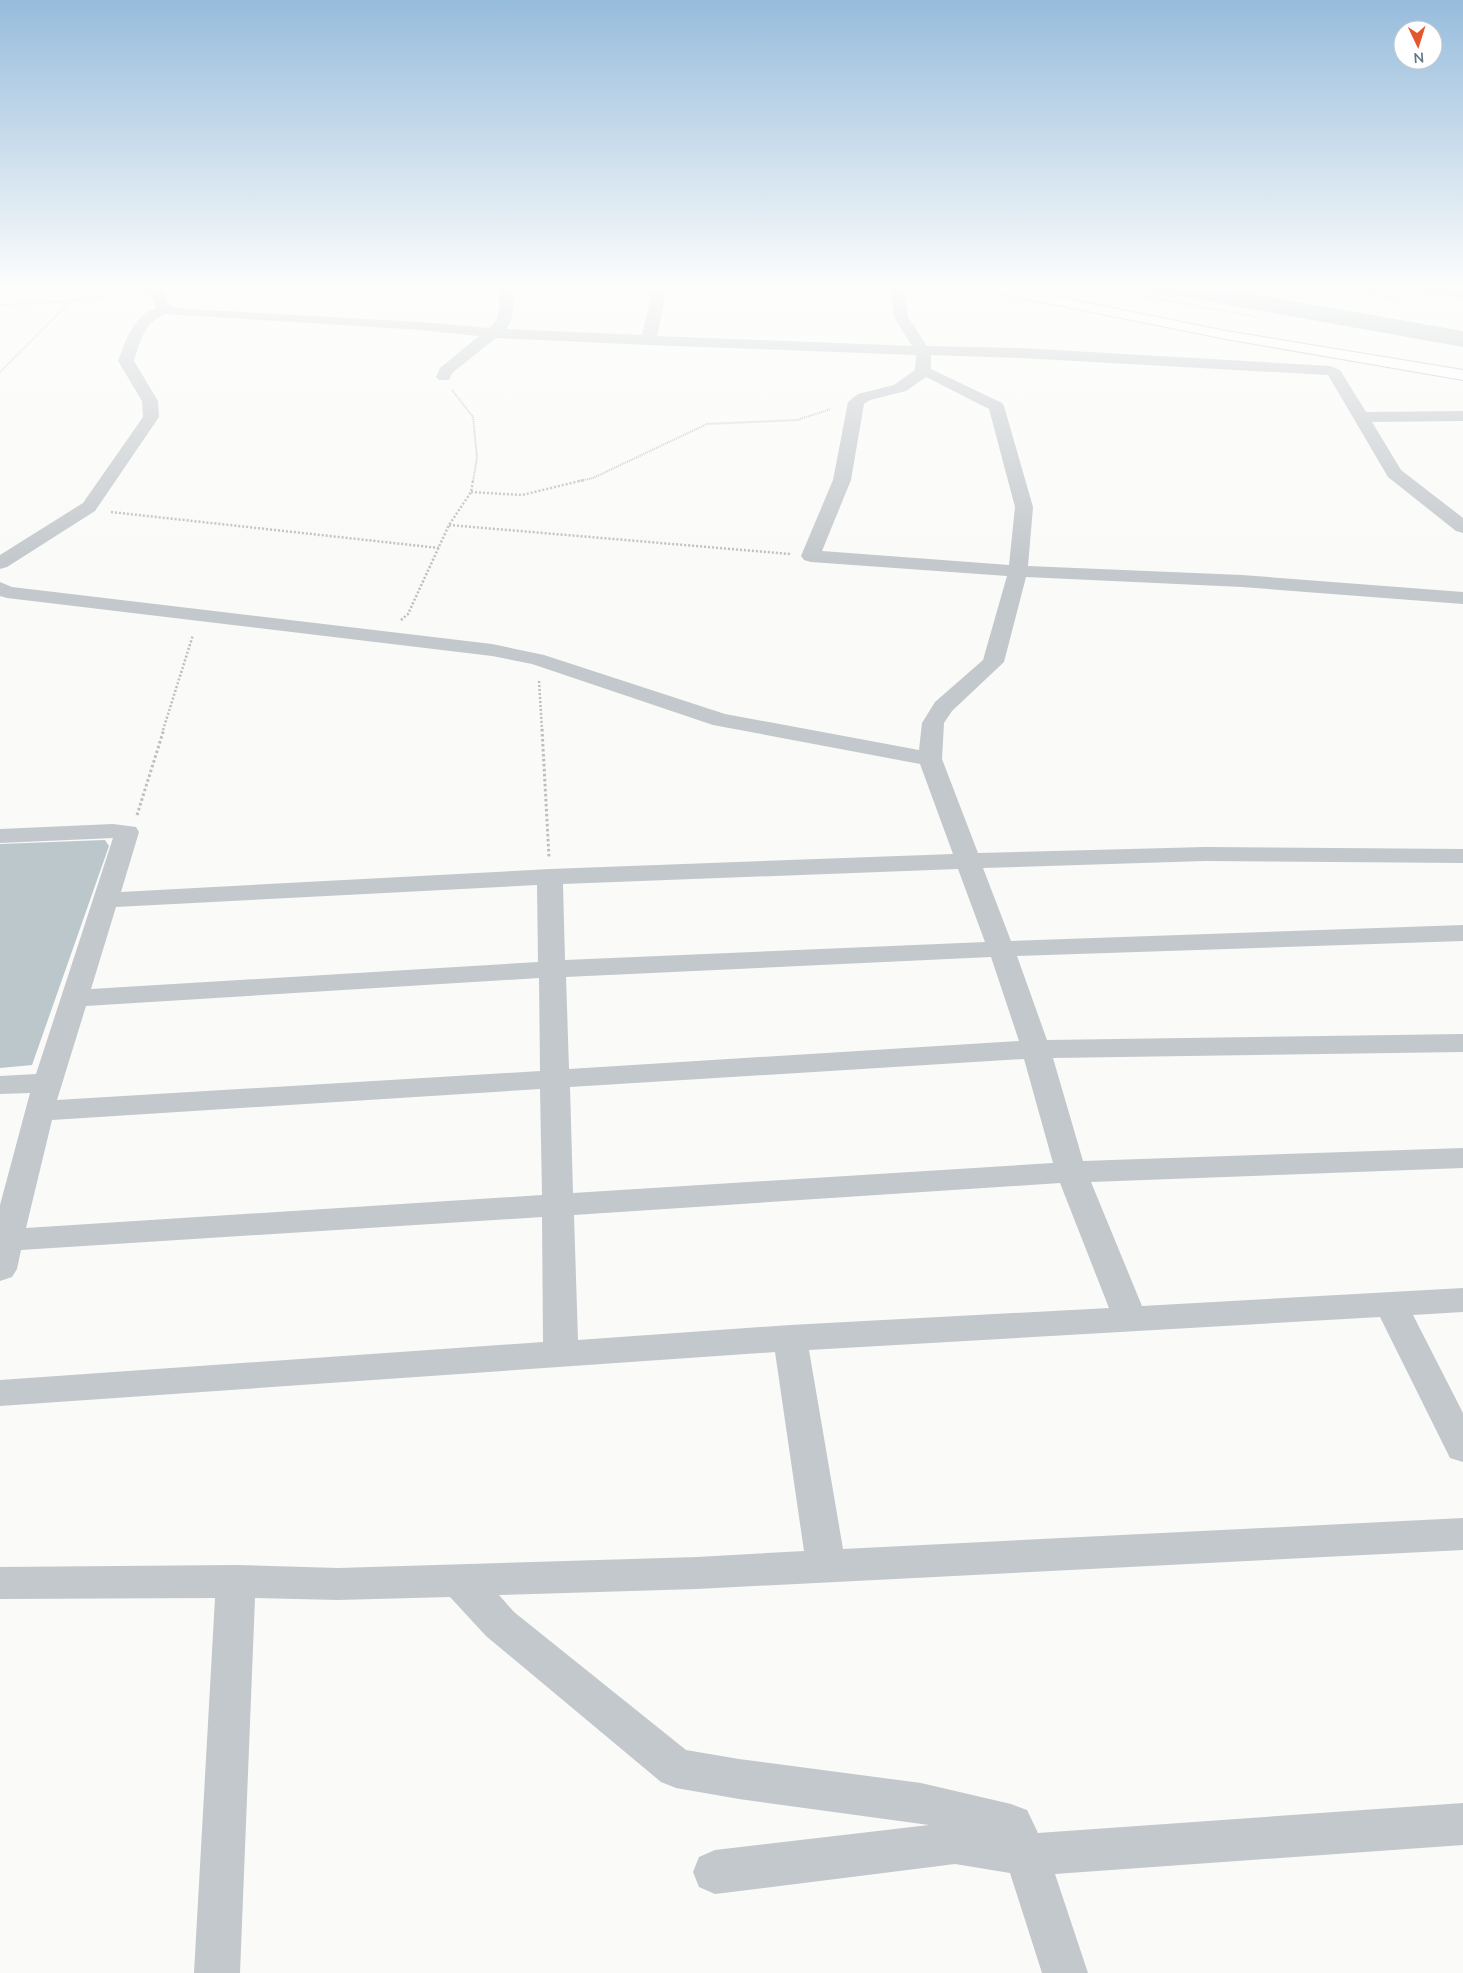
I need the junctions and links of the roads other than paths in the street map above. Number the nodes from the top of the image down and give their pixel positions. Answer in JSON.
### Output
{"nodes":[{"id":1,"x":136,"y":378,"type":"edge"},
{"id":2,"x":914,"y":378,"type":"edge"},
{"id":3,"x":940,"y":378,"type":"edge"},
{"id":4,"x":1337,"y":378,"type":"edge"},
{"id":5,"x":1463,"y":416,"type":"edge"},
{"id":6,"x":1361,"y":417,"type":"junction"},
{"id":7,"x":1463,"y":527,"type":"edge"},
{"id":8,"x":0,"y":563,"type":"edge"},
{"id":9,"x":1018,"y":571,"type":"junction"},
{"id":10,"x":0,"y":588,"type":"edge"},
{"id":11,"x":1463,"y":598,"type":"edge"},
{"id":12,"x":930,"y":759,"type":"junction"},
{"id":13,"x":0,"y":836,"type":"edge"},
{"id":14,"x":1463,"y":856,"type":"edge"},
{"id":15,"x":967,"y":861,"type":"junction"},
{"id":16,"x":550,"y":877,"type":"junction"},
{"id":17,"x":107,"y":900,"type":"junction"},
{"id":18,"x":1463,"y":933,"type":"edge"},
{"id":19,"x":1001,"y":948,"type":"junction"},
{"id":20,"x":552,"y":969,"type":"junction"},
{"id":21,"x":75,"y":998,"type":"junction"},
{"id":22,"x":1463,"y":1043,"type":"edge"},
{"id":23,"x":1036,"y":1048,"type":"junction"},
{"id":24,"x":555,"y":1078,"type":"junction"},
{"id":25,"x":48,"y":1083,"type":"junction"},
{"id":26,"x":0,"y":1086,"type":"edge"},
{"id":27,"x":39,"y":1111,"type":"junction"},
{"id":28,"x":1463,"y":1158,"type":"edge"},
{"id":29,"x":1071,"y":1172,"type":"junction"},
{"id":30,"x":558,"y":1207,"type":"junction"},
{"id":31,"x":4,"y":1255,"type":"edge"},
{"id":32,"x":1463,"y":1300,"type":"edge"},
{"id":33,"x":1390,"y":1304,"type":"junction"},
{"id":34,"x":1131,"y":1319,"type":"junction"},
{"id":35,"x":790,"y":1338,"type":"junction"},
{"id":36,"x":561,"y":1354,"type":"junction"},
{"id":37,"x":0,"y":1393,"type":"edge"},
{"id":38,"x":1463,"y":1448,"type":"edge"},
{"id":39,"x":1463,"y":1534,"type":"edge"},
{"id":40,"x":826,"y":1566,"type":"junction"},
{"id":41,"x":460,"y":1580,"type":"junction"},
{"id":42,"x":236,"y":1582,"type":"junction"},
{"id":43,"x":0,"y":1583,"type":"edge"},
{"id":44,"x":1463,"y":1824,"type":"edge"},
{"id":45,"x":1026,"y":1855,"type":"junction"},
{"id":46,"x":715,"y":1872,"type":"dead end"},
{"id":47,"x":217,"y":1973,"type":"edge"},
{"id":48,"x":1065,"y":1973,"type":"edge"}],
"edges":[{"from":1,"to":8,"type":"street"},
{"from":2,"to":9,"type":"street"},
{"from":3,"to":9,"type":"street"},
{"from":4,"to":6,"type":"street"},
{"from":5,"to":6,"type":"street"},
{"from":6,"to":7,"type":"street"},
{"from":9,"to":11,"type":"street"},
{"from":9,"to":12,"type":"street"},
{"from":10,"to":12,"type":"street"},
{"from":12,"to":15,"type":"street"},
{"from":13,"to":17,"type":"street"},
{"from":14,"to":15,"type":"street"},
{"from":15,"to":16,"type":"street"},
{"from":15,"to":19,"type":"street"},
{"from":16,"to":17,"type":"street"},
{"from":16,"to":20,"type":"street"},
{"from":17,"to":21,"type":"street"},
{"from":18,"to":19,"type":"street"},
{"from":19,"to":20,"type":"street"},
{"from":19,"to":23,"type":"street"},
{"from":20,"to":21,"type":"street"},
{"from":20,"to":24,"type":"street"},
{"from":21,"to":25,"type":"street"},
{"from":22,"to":23,"type":"street"},
{"from":23,"to":24,"type":"street"},
{"from":23,"to":29,"type":"street"},
{"from":24,"to":27,"type":"street"},
{"from":24,"to":30,"type":"street"},
{"from":25,"to":26,"type":"street"},
{"from":25,"to":27,"type":"street"},
{"from":27,"to":31,"type":"street"},
{"from":28,"to":29,"type":"street"},
{"from":29,"to":30,"type":"street"},
{"from":29,"to":34,"type":"street"},
{"from":30,"to":31,"type":"street"},
{"from":30,"to":36,"type":"street"},
{"from":32,"to":33,"type":"street"},
{"from":33,"to":34,"type":"street"},
{"from":33,"to":38,"type":"street"},
{"from":34,"to":35,"type":"street"},
{"from":35,"to":36,"type":"street"},
{"from":35,"to":40,"type":"street"},
{"from":36,"to":37,"type":"street"},
{"from":39,"to":40,"type":"street"},
{"from":40,"to":41,"type":"street"},
{"from":41,"to":42,"type":"street"},
{"from":41,"to":45,"type":"street"},
{"from":42,"to":43,"type":"street"},
{"from":42,"to":47,"type":"street"},
{"from":44,"to":45,"type":"street"},
{"from":45,"to":46,"type":"street"},
{"from":45,"to":48,"type":"street"}]}
